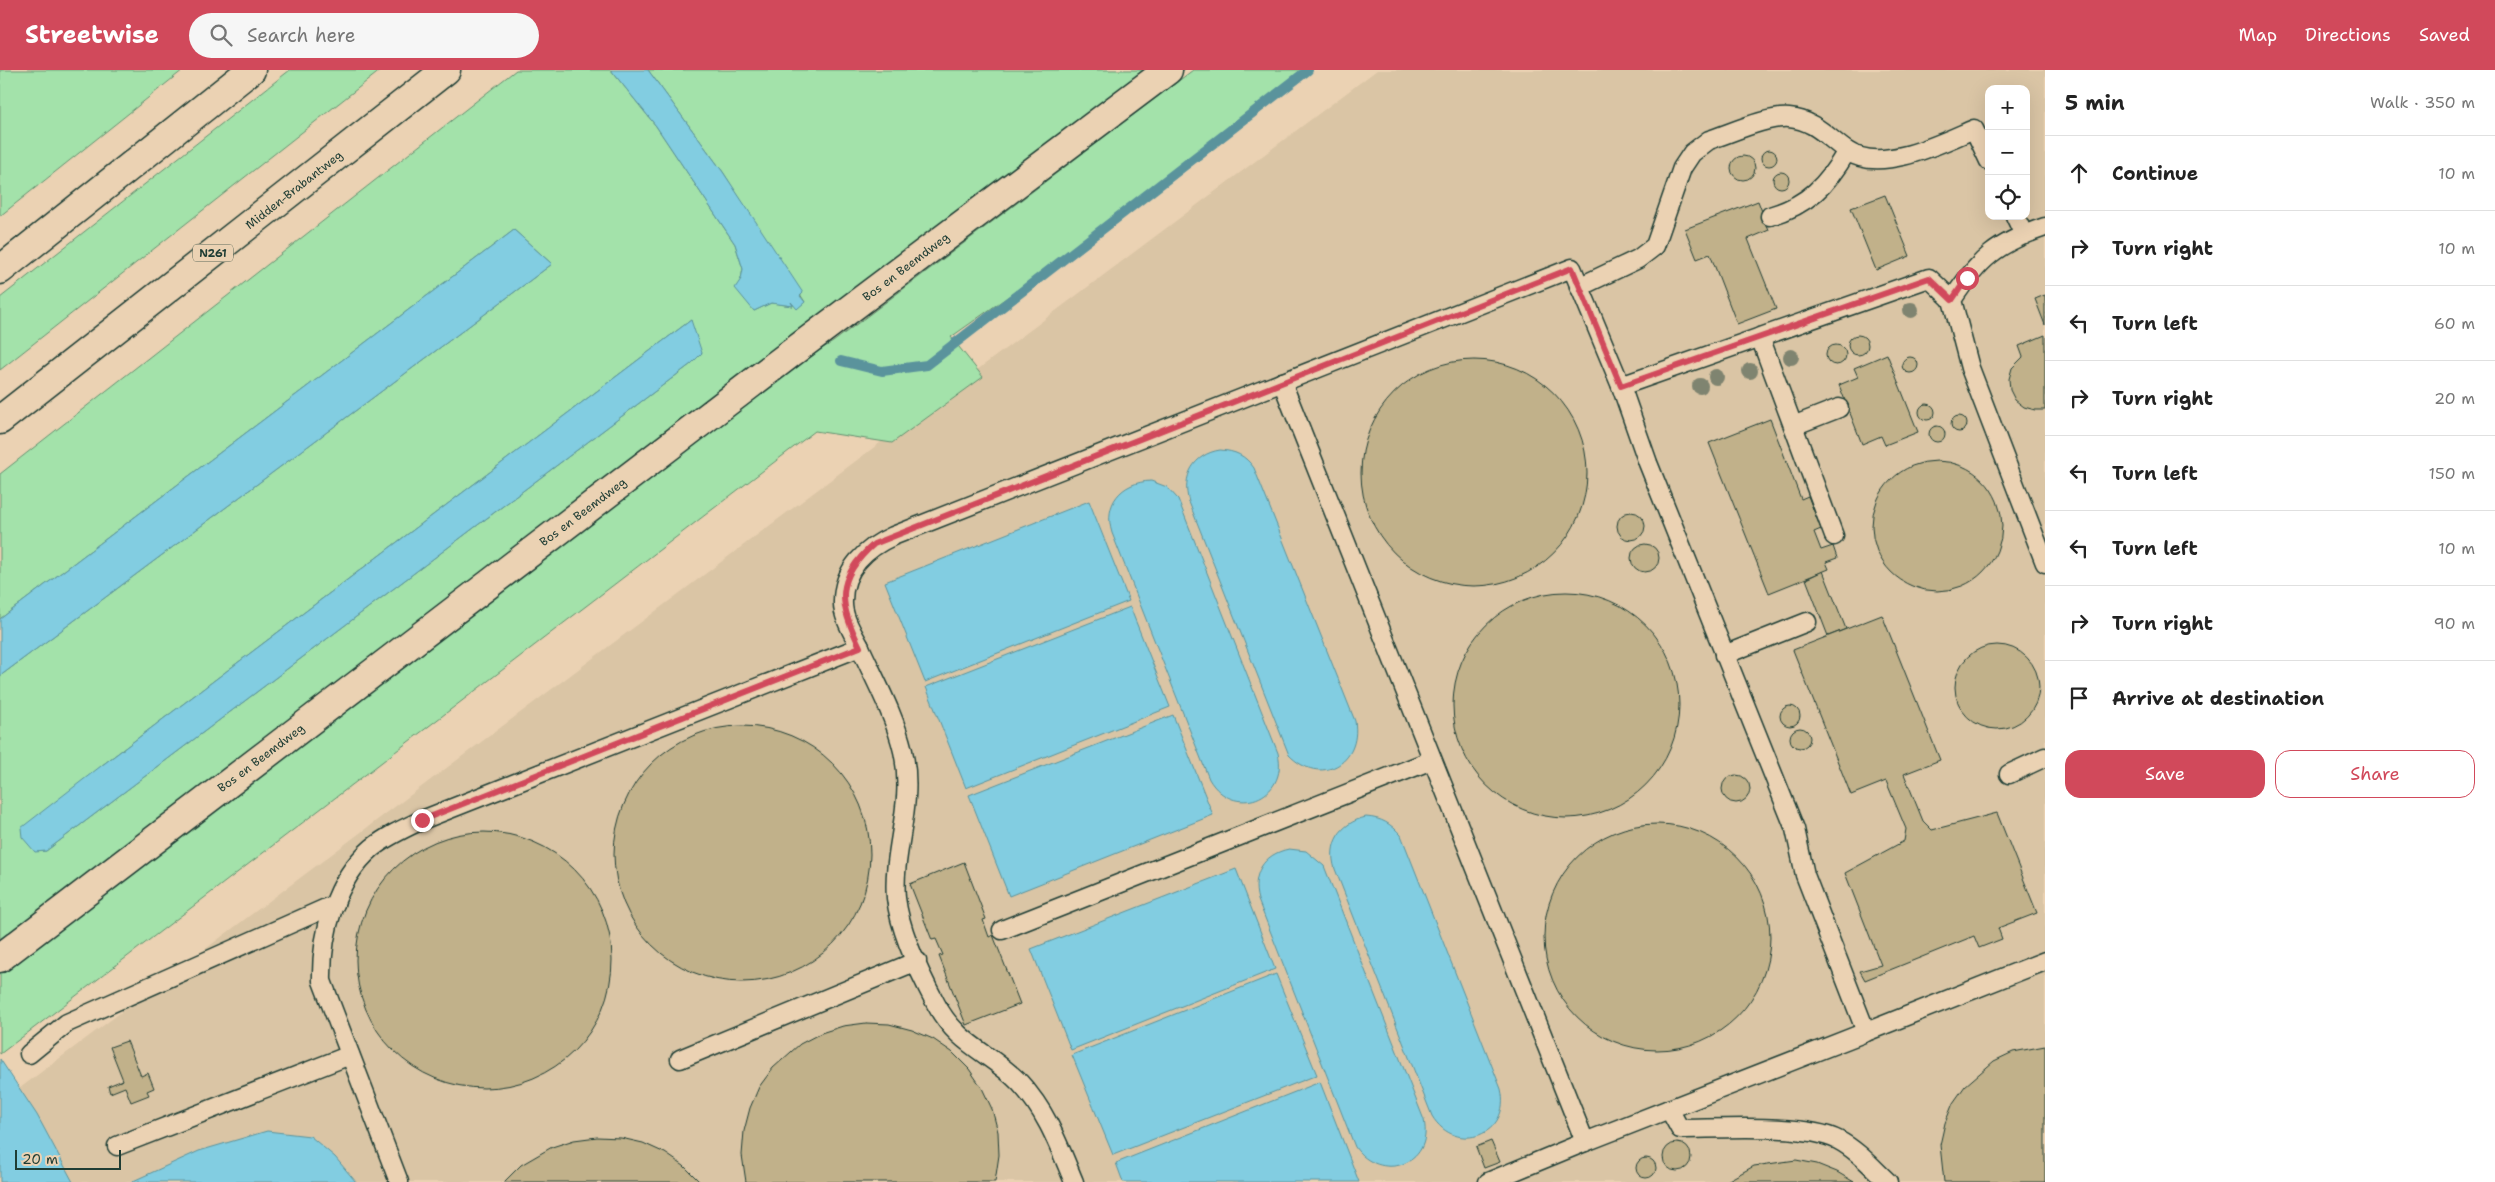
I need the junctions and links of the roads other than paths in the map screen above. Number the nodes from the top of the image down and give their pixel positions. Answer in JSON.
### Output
{"nodes":[{"id":1,"x":252,"y":70,"type":"edge"},
{"id":2,"x":453,"y":70,"type":"edge"},
{"id":3,"x":1168,"y":70,"type":"edge"},
{"id":4,"x":436,"y":78,"type":"edge"},
{"id":5,"x":1847,"y":151,"type":"junction"},
{"id":6,"x":1985,"y":152,"type":"edge"},
{"id":7,"x":1770,"y":216,"type":"dead end"},
{"id":8,"x":2017,"y":220,"type":"edge"},
{"id":9,"x":2045,"y":227,"type":"edge"},
{"id":10,"x":2024,"y":235,"type":"junction"},
{"id":11,"x":0,"y":270,"type":"edge"},
{"id":12,"x":1579,"y":287,"type":"junction"},
{"id":13,"x":1952,"y":300,"type":"junction"},
{"id":14,"x":1760,"y":337,"type":"junction"},
{"id":15,"x":1282,"y":382,"type":"junction"},
{"id":16,"x":1621,"y":386,"type":"junction"},
{"id":17,"x":1839,"y":408,"type":"dead end"},
{"id":18,"x":0,"y":420,"type":"edge"},
{"id":19,"x":1792,"y":426,"type":"junction"},
{"id":20,"x":1834,"y":536,"type":"dead end"},
{"id":21,"x":2045,"y":563,"type":"edge"},
{"id":22,"x":1807,"y":622,"type":"dead end"},
{"id":23,"x":860,"y":647,"type":"junction"},
{"id":24,"x":1724,"y":655,"type":"junction"},
{"id":25,"x":2045,"y":757,"type":"edge"},
{"id":26,"x":1432,"y":760,"type":"junction"},
{"id":27,"x":2009,"y":774,"type":"dead end"},
{"id":28,"x":334,"y":904,"type":"junction"},
{"id":29,"x":1002,"y":930,"type":"dead end"},
{"id":30,"x":0,"y":958,"type":"edge"},
{"id":31,"x":917,"y":961,"type":"junction"},
{"id":32,"x":2045,"y":961,"type":"edge"},
{"id":33,"x":1866,"y":1032,"type":"junction"},
{"id":34,"x":29,"y":1054,"type":"dead end"},
{"id":35,"x":350,"y":1055,"type":"junction"},
{"id":36,"x":680,"y":1059,"type":"dead end"},
{"id":37,"x":1669,"y":1109,"type":"junction"},
{"id":38,"x":1585,"y":1142,"type":"junction"},
{"id":39,"x":117,"y":1146,"type":"dead end"},
{"id":40,"x":1492,"y":1181,"type":"edge"},
{"id":41,"x":399,"y":1182,"type":"edge"},
{"id":42,"x":1074,"y":1182,"type":"edge"},
{"id":43,"x":1888,"y":1182,"type":"edge"}],
"edges":[{"from":1,"to":11,"type":"main road"},
{"from":2,"to":4,"type":"main road","number":"N261"},
{"from":3,"to":30,"type":"main road","name":"Bos en Beemdweg"},
{"from":4,"to":18,"type":"main road","name":"Midden-Brabantweg","number":"N261"},
{"from":5,"to":6,"type":"lane"},
{"from":5,"to":7,"type":"lane"},
{"from":5,"to":12,"type":"lane"},
{"from":8,"to":10,"type":"lane"},
{"from":9,"to":10,"type":"lane"},
{"from":10,"to":13,"type":"lane"},
{"from":12,"to":15,"type":"lane"},
{"from":12,"to":16,"type":"lane"},
{"from":13,"to":14,"type":"lane"},
{"from":13,"to":21,"type":"lane"},
{"from":14,"to":16,"type":"lane"},
{"from":14,"to":19,"type":"lane"},
{"from":15,"to":23,"type":"lane"},
{"from":15,"to":26,"type":"lane"},
{"from":16,"to":24,"type":"lane"},
{"from":17,"to":19,"type":"lane"},
{"from":19,"to":20,"type":"lane"},
{"from":22,"to":24,"type":"lane"},
{"from":23,"to":28,"type":"lane"},
{"from":23,"to":31,"type":"lane"},
{"from":24,"to":33,"type":"lane"},
{"from":25,"to":27,"type":"lane"},
{"from":26,"to":29,"type":"lane"},
{"from":26,"to":38,"type":"lane"},
{"from":28,"to":34,"type":"lane"},
{"from":28,"to":35,"type":"lane"},
{"from":31,"to":36,"type":"lane"},
{"from":31,"to":42,"type":"lane"},
{"from":32,"to":33,"type":"lane"},
{"from":33,"to":37,"type":"lane"},
{"from":35,"to":39,"type":"lane"},
{"from":35,"to":41,"type":"lane"},
{"from":37,"to":38,"type":"lane"},
{"from":37,"to":43,"type":"lane"},
{"from":38,"to":40,"type":"lane"}]}
